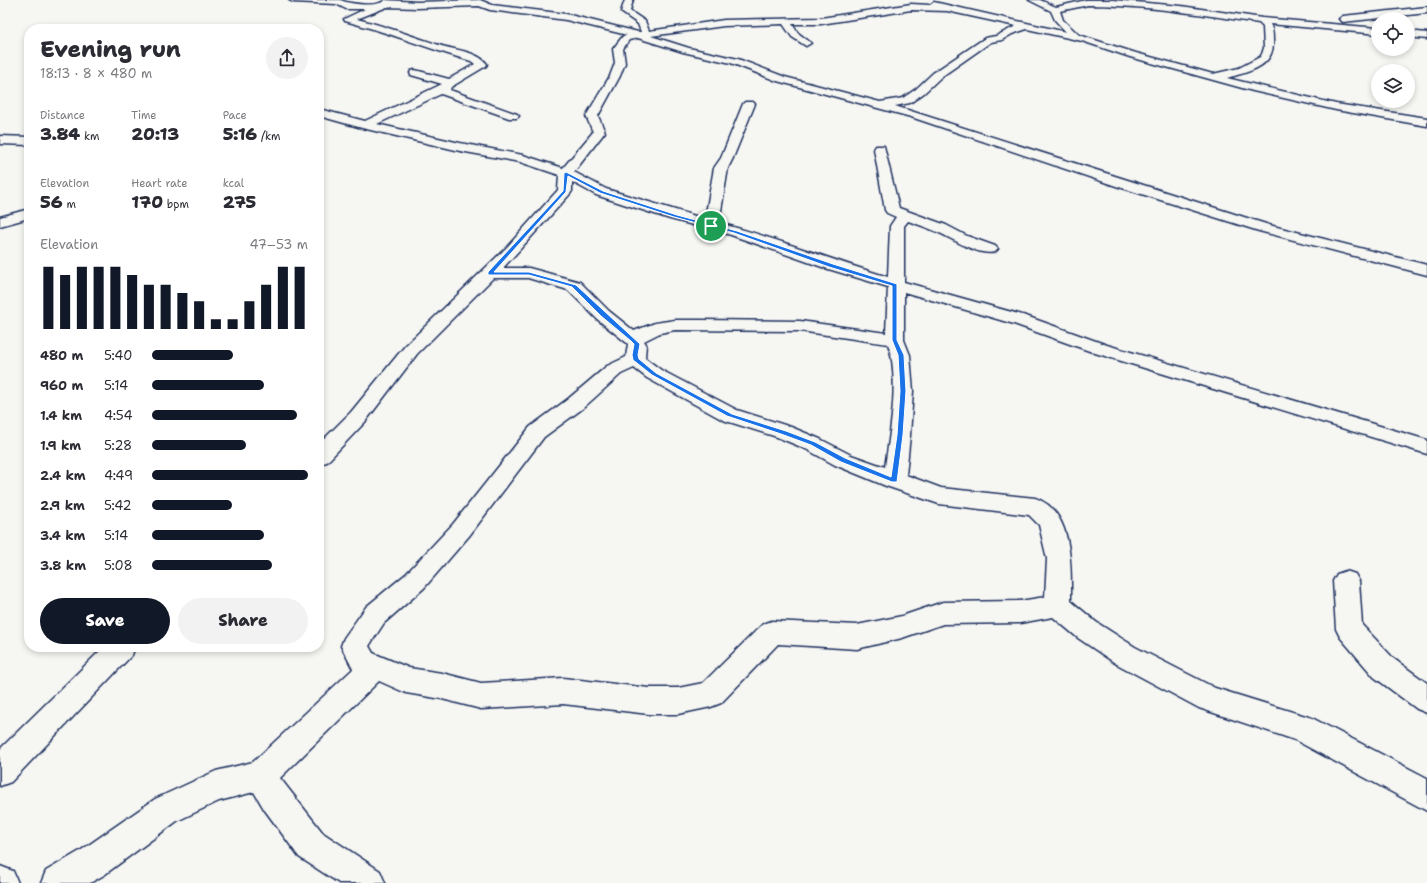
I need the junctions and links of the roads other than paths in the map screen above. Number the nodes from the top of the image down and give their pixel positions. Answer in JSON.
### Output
{"nodes":[{"id":1,"x":293,"y":0,"type":"edge"},
{"id":2,"x":629,"y":0,"type":"edge"},
{"id":3,"x":919,"y":0,"type":"edge"},
{"id":4,"x":1033,"y":0,"type":"edge"},
{"id":5,"x":1111,"y":1,"type":"edge"},
{"id":6,"x":387,"y":2,"type":"edge"},
{"id":7,"x":476,"y":2,"type":"edge"},
{"id":8,"x":947,"y":8,"type":"junction"},
{"id":9,"x":1055,"y":10,"type":"junction"},
{"id":10,"x":1427,"y":10,"type":"edge"},
{"id":11,"x":1262,"y":21,"type":"junction"},
{"id":12,"x":786,"y":22,"type":"junction"},
{"id":13,"x":1330,"y":25,"type":"junction"},
{"id":14,"x":1025,"y":26,"type":"junction"},
{"id":15,"x":1371,"y":29,"type":"edge"},
{"id":16,"x":642,"y":34,"type":"junction"},
{"id":17,"x":1415,"y":35,"type":"edge"},
{"id":18,"x":1427,"y":36,"type":"edge"},
{"id":19,"x":1076,"y":37,"type":"junction"},
{"id":20,"x":806,"y":43,"type":"dead end"},
{"id":21,"x":415,"y":73,"type":"dead end"},
{"id":22,"x":1212,"y":77,"type":"junction"},
{"id":23,"x":447,"y":86,"type":"junction"},
{"id":24,"x":749,"y":104,"type":"dead end"},
{"id":25,"x":877,"y":105,"type":"junction"},
{"id":26,"x":324,"y":113,"type":"edge"},
{"id":27,"x":513,"y":116,"type":"dead end"},
{"id":28,"x":1427,"y":122,"type":"edge"},
{"id":29,"x":366,"y":125,"type":"junction"},
{"id":30,"x":0,"y":140,"type":"edge"},
{"id":31,"x":24,"y":141,"type":"edge"},
{"id":32,"x":880,"y":149,"type":"dead end"},
{"id":33,"x":566,"y":173,"type":"junction"},
{"id":34,"x":24,"y":215,"type":"edge"},
{"id":35,"x":905,"y":215,"type":"junction"},
{"id":36,"x":0,"y":222,"type":"edge"},
{"id":37,"x":711,"y":226,"type":"junction"},
{"id":38,"x":990,"y":249,"type":"dead end"},
{"id":39,"x":1427,"y":270,"type":"edge"},
{"id":40,"x":490,"y":274,"type":"junction"},
{"id":41,"x":895,"y":285,"type":"junction"},
{"id":42,"x":895,"y":340,"type":"junction"},
{"id":43,"x":634,"y":350,"type":"junction"},
{"id":44,"x":1427,"y":446,"type":"edge"},
{"id":45,"x":324,"y":452,"type":"edge"},
{"id":46,"x":894,"y":480,"type":"junction"},
{"id":47,"x":1346,"y":581,"type":"dead end"},
{"id":48,"x":1058,"y":605,"type":"junction"},
{"id":49,"x":117,"y":652,"type":"edge"},
{"id":50,"x":376,"y":666,"type":"junction"},
{"id":51,"x":1427,"y":700,"type":"edge"},
{"id":52,"x":0,"y":771,"type":"edge"},
{"id":53,"x":262,"y":775,"type":"junction"},
{"id":54,"x":1427,"y":795,"type":"edge"},
{"id":55,"x":58,"y":883,"type":"edge"},
{"id":56,"x":368,"y":883,"type":"edge"}],
"edges":[{"from":1,"to":6,"type":"street"},
{"from":2,"to":16,"type":"street"},
{"from":3,"to":8,"type":"street"},
{"from":4,"to":9,"type":"street"},
{"from":5,"to":9,"type":"street"},
{"from":5,"to":11,"type":"street"},
{"from":6,"to":7,"type":"street"},
{"from":6,"to":23,"type":"street"},
{"from":7,"to":16,"type":"street"},
{"from":8,"to":12,"type":"street"},
{"from":8,"to":14,"type":"street"},
{"from":9,"to":19,"type":"street"},
{"from":10,"to":13,"type":"street"},
{"from":11,"to":13,"type":"street"},
{"from":11,"to":22,"type":"street"},
{"from":12,"to":16,"type":"street"},
{"from":12,"to":20,"type":"street"},
{"from":13,"to":15,"type":"street"},
{"from":14,"to":19,"type":"street"},
{"from":14,"to":25,"type":"street"},
{"from":16,"to":25,"type":"street"},
{"from":16,"to":33,"type":"street"},
{"from":17,"to":18,"type":"street"},
{"from":19,"to":22,"type":"street"},
{"from":21,"to":23,"type":"street"},
{"from":22,"to":28,"type":"street"},
{"from":23,"to":27,"type":"street"},
{"from":23,"to":29,"type":"street"},
{"from":24,"to":37,"type":"street"},
{"from":25,"to":39,"type":"street"},
{"from":26,"to":29,"type":"street"},
{"from":29,"to":33,"type":"street"},
{"from":30,"to":31,"type":"street"},
{"from":32,"to":35,"type":"street"},
{"from":33,"to":37,"type":"street"},
{"from":33,"to":40,"type":"street"},
{"from":34,"to":36,"type":"street"},
{"from":35,"to":38,"type":"street"},
{"from":35,"to":41,"type":"street"},
{"from":37,"to":41,"type":"street"},
{"from":40,"to":43,"type":"street"},
{"from":40,"to":45,"type":"street"},
{"from":41,"to":42,"type":"street"},
{"from":41,"to":44,"type":"street"},
{"from":42,"to":43,"type":"street"},
{"from":42,"to":46,"type":"street"},
{"from":43,"to":46,"type":"street"},
{"from":43,"to":50,"type":"street"},
{"from":46,"to":48,"type":"street"},
{"from":47,"to":51,"type":"street"},
{"from":48,"to":50,"type":"street"},
{"from":48,"to":54,"type":"street"},
{"from":49,"to":52,"type":"street"},
{"from":50,"to":53,"type":"street"},
{"from":53,"to":55,"type":"street"},
{"from":53,"to":56,"type":"street"}]}
